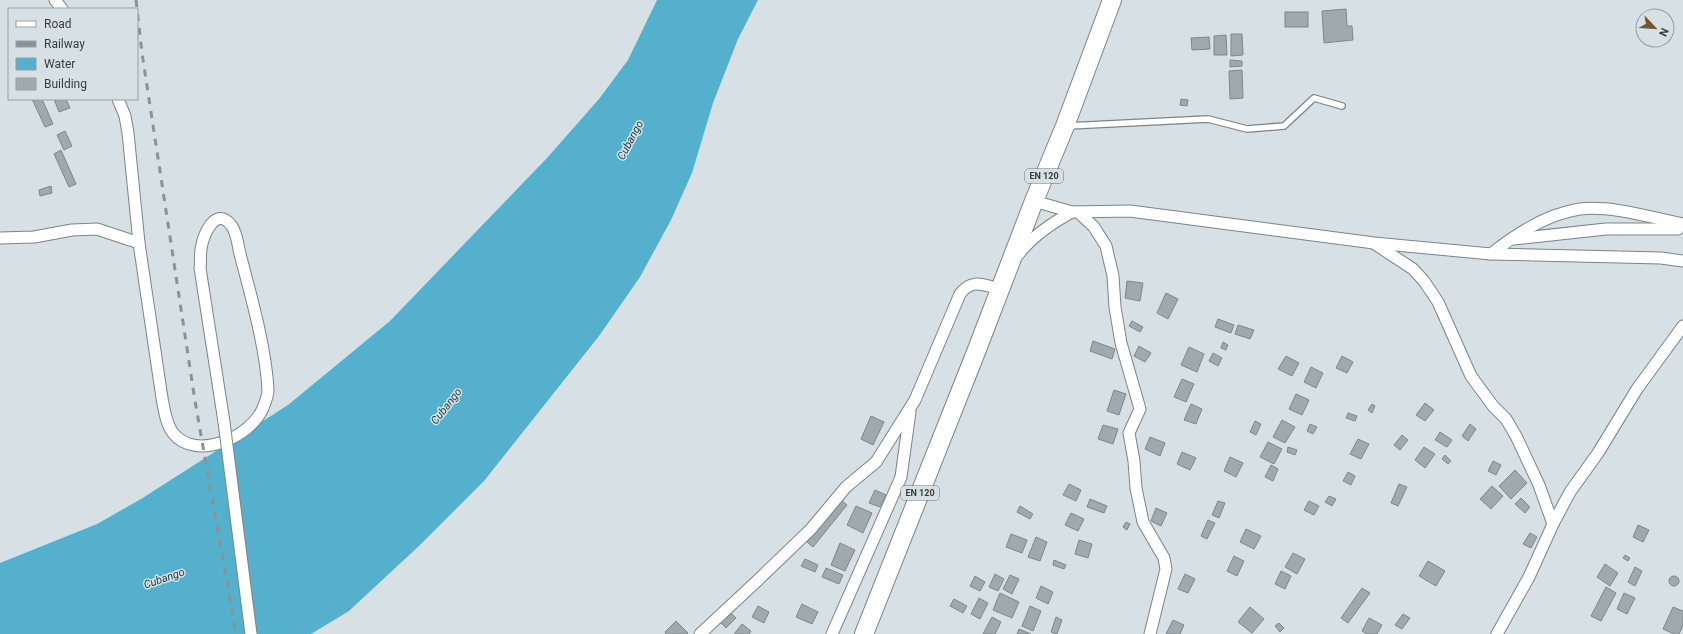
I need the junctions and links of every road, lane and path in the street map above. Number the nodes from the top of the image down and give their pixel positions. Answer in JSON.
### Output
{"nodes":[{"id":1,"x":55,"y":0,"type":"edge"},
{"id":2,"x":1112,"y":0,"type":"edge"},
{"id":3,"x":61,"y":8,"type":"edge"},
{"id":4,"x":118,"y":100,"type":"edge"},
{"id":5,"x":1342,"y":106,"type":"dead end"},
{"id":6,"x":1065,"y":126,"type":"junction"},
{"id":7,"x":1034,"y":201,"type":"junction"},
{"id":8,"x":1075,"y":212,"type":"junction"},
{"id":9,"x":1683,"y":224,"type":"edge"},
{"id":10,"x":1683,"y":229,"type":"edge"},
{"id":11,"x":0,"y":238,"type":"edge"},
{"id":12,"x":1510,"y":239,"type":"junction"},
{"id":13,"x":1374,"y":243,"type":"junction"},
{"id":14,"x":139,"y":244,"type":"junction"},
{"id":15,"x":1491,"y":254,"type":"junction"},
{"id":16,"x":1683,"y":261,"type":"edge"},
{"id":17,"x":1007,"y":271,"type":"junction"},
{"id":18,"x":1000,"y":289,"type":"junction"},
{"id":19,"x":1683,"y":326,"type":"edge"},
{"id":20,"x":910,"y":410,"type":"junction"},
{"id":21,"x":1553,"y":524,"type":"junction"},
{"id":22,"x":251,"y":634,"type":"edge"},
{"id":23,"x":700,"y":634,"type":"edge"},
{"id":24,"x":832,"y":634,"type":"edge"},
{"id":25,"x":864,"y":634,"type":"edge"},
{"id":26,"x":1150,"y":634,"type":"edge"},
{"id":27,"x":1497,"y":634,"type":"edge"}],
"edges":[{"from":1,"to":3,"type":"street"},
{"from":2,"to":6,"type":"main road","number":"EN 120"},
{"from":4,"to":14,"type":"street"},
{"from":5,"to":6,"type":"lane"},
{"from":6,"to":7,"type":"main road","number":"EN 120"},
{"from":7,"to":8,"type":"street"},
{"from":7,"to":17,"type":"main road","number":"EN 120"},
{"from":8,"to":13,"type":"street"},
{"from":8,"to":17,"type":"street"},
{"from":8,"to":26,"type":"street"},
{"from":9,"to":12,"type":"street"},
{"from":10,"to":12,"type":"street"},
{"from":11,"to":14,"type":"street"},
{"from":12,"to":15,"type":"street"},
{"from":13,"to":15,"type":"street"},
{"from":13,"to":21,"type":"street"},
{"from":14,"to":22,"type":"street","bridge":true},
{"from":15,"to":16,"type":"street"},
{"from":17,"to":18,"type":"main road","number":"EN 120"},
{"from":18,"to":20,"type":"street"},
{"from":18,"to":25,"type":"main road","number":"EN 120"},
{"from":19,"to":21,"type":"street"},
{"from":20,"to":23,"type":"street"},
{"from":20,"to":24,"type":"street"},
{"from":21,"to":27,"type":"street"}]}
